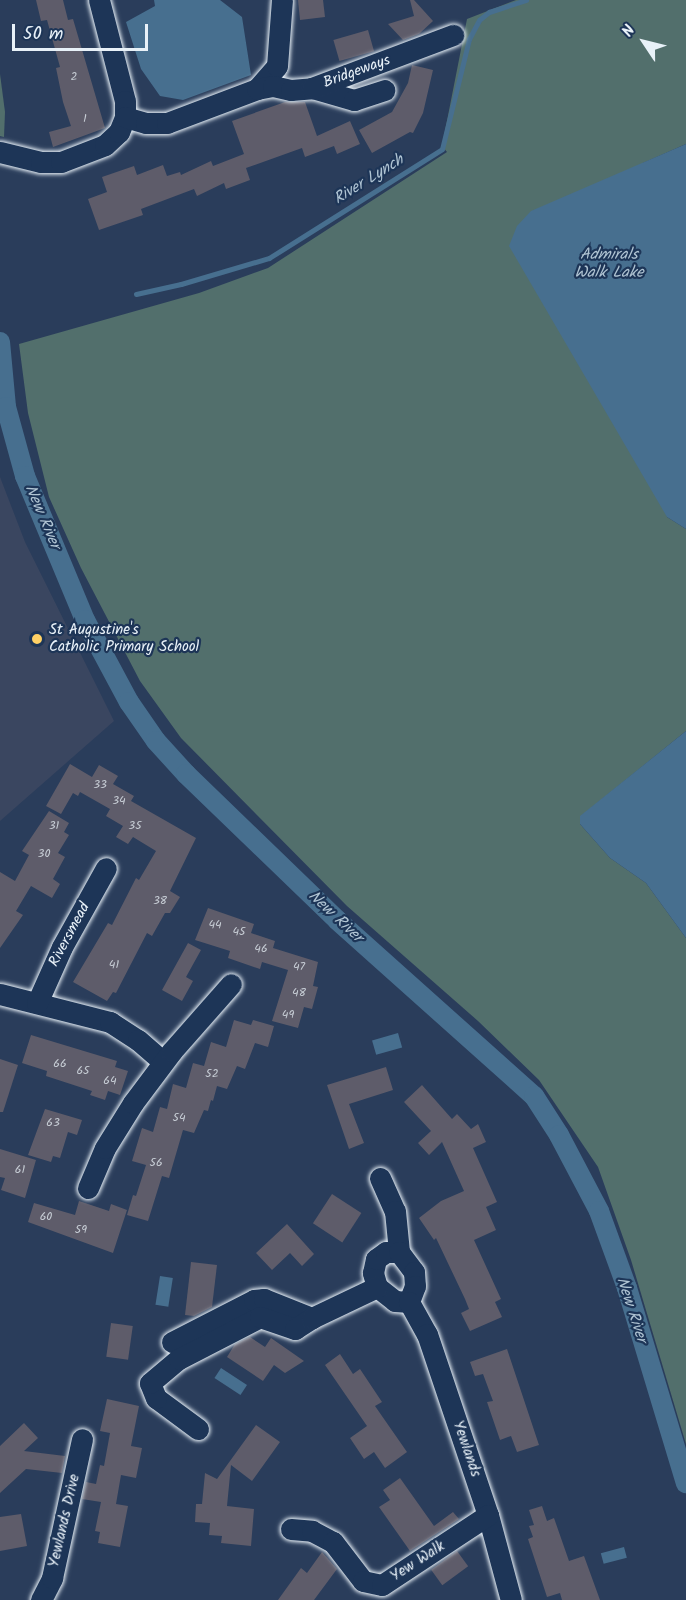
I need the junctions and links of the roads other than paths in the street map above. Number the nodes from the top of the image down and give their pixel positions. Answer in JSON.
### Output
{"nodes":[{"id":1,"x":99,"y":0,"type":"edge"},
{"id":2,"x":282,"y":0,"type":"edge"},
{"id":3,"x":453,"y":35,"type":"dead end"},
{"id":4,"x":312,"y":88,"type":"junction"},
{"id":5,"x":257,"y":89,"type":"junction"},
{"id":6,"x":384,"y":90,"type":"dead end"},
{"id":7,"x":125,"y":117,"type":"junction"},
{"id":8,"x":0,"y":152,"type":"edge"},
{"id":9,"x":106,"y":868,"type":"dead end"},
{"id":10,"x":231,"y":984,"type":"dead end"},
{"id":11,"x":0,"y":994,"type":"edge"},
{"id":12,"x":37,"y":1003,"type":"junction"},
{"id":13,"x":162,"y":1062,"type":"junction"},
{"id":14,"x":380,"y":1178,"type":"dead end"},
{"id":15,"x":88,"y":1188,"type":"dead end"},
{"id":16,"x":399,"y":1252,"type":"junction"},
{"id":17,"x":377,"y":1287,"type":"junction"},
{"id":18,"x":409,"y":1302,"type":"junction"},
{"id":19,"x":312,"y":1318,"type":"junction"},
{"id":20,"x":172,"y":1342,"type":"dead end"},
{"id":21,"x":198,"y":1429,"type":"dead end"},
{"id":22,"x":82,"y":1439,"type":"dead end"},
{"id":23,"x":489,"y":1515,"type":"junction"},
{"id":24,"x":291,"y":1529,"type":"dead end"},
{"id":25,"x":41,"y":1600,"type":"edge"},
{"id":26,"x":511,"y":1600,"type":"edge"}],
"edges":[{"from":1,"to":7,"type":"street"},
{"from":2,"to":5,"type":"street"},
{"from":3,"to":4,"type":"street","name":"Bridgeways"},
{"from":4,"to":5,"type":"street","name":"Bridgeways"},
{"from":4,"to":6,"type":"street"},
{"from":5,"to":7,"type":"street"},
{"from":7,"to":8,"type":"street"},
{"from":9,"to":12,"type":"street","name":"Riversmead"},
{"from":10,"to":13,"type":"street"},
{"from":11,"to":12,"type":"street"},
{"from":12,"to":13,"type":"street"},
{"from":13,"to":15,"type":"street"},
{"from":14,"to":16,"type":"street"},
{"from":16,"to":17,"type":"street"},
{"from":16,"to":18,"type":"street"},
{"from":17,"to":18,"type":"street"},
{"from":17,"to":19,"type":"street"},
{"from":18,"to":23,"type":"street","name":"Yewlands"},
{"from":19,"to":20,"type":"street"},
{"from":19,"to":21,"type":"street"},
{"from":22,"to":25,"type":"street","name":"Yewlands Drive"},
{"from":23,"to":24,"type":"street","name":"Yew Walk"},
{"from":23,"to":26,"type":"street","name":"Yewlands"}]}
